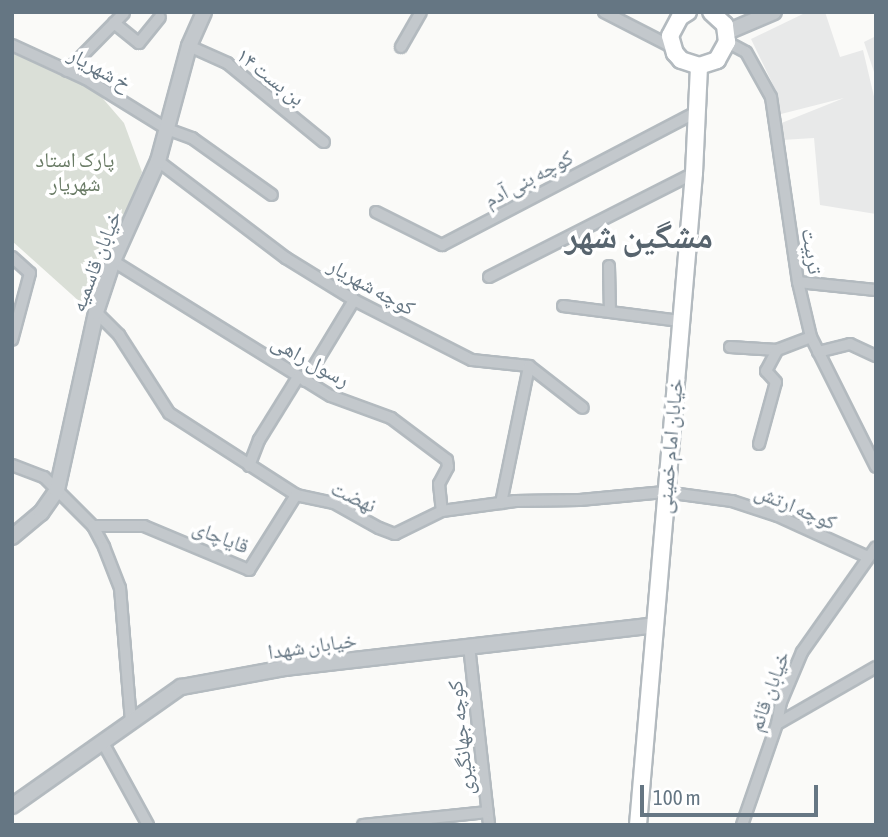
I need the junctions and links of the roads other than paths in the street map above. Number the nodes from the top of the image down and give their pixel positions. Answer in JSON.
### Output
{"nodes":[{"id":1,"x":204,"y":12,"type":"edge"},
{"id":2,"x":421,"y":12,"type":"edge"},
{"id":3,"x":604,"y":12,"type":"edge"},
{"id":4,"x":711,"y":12,"type":"edge"},
{"id":5,"x":774,"y":12,"type":"edge"},
{"id":6,"x":124,"y":13,"type":"edge"},
{"id":7,"x":678,"y":15,"type":"edge"},
{"id":8,"x":160,"y":17,"type":"dead end"},
{"id":9,"x":114,"y":23,"type":"junction"},
{"id":10,"x":727,"y":37,"type":"junction"},
{"id":11,"x":12,"y":45,"type":"edge"},
{"id":12,"x":190,"y":46,"type":"junction"},
{"id":13,"x":401,"y":47,"type":"dead end"},
{"id":14,"x":672,"y":47,"type":"junction"},
{"id":15,"x":699,"y":66,"type":"junction"},
{"id":16,"x":67,"y":71,"type":"junction"},
{"id":17,"x":698,"y":111,"type":"junction"},
{"id":18,"x":167,"y":129,"type":"junction"},
{"id":19,"x":324,"y":142,"type":"dead end"},
{"id":20,"x":158,"y":161,"type":"junction"},
{"id":21,"x":694,"y":173,"type":"junction"},
{"id":22,"x":272,"y":194,"type":"dead end"},
{"id":23,"x":376,"y":212,"type":"dead end"},
{"id":24,"x":12,"y":257,"type":"edge"},
{"id":25,"x":113,"y":261,"type":"junction"},
{"id":26,"x":609,"y":266,"type":"dead end"},
{"id":27,"x":489,"y":277,"type":"dead end"},
{"id":28,"x":798,"y":282,"type":"junction"},
{"id":29,"x":876,"y":290,"type":"edge"},
{"id":30,"x":354,"y":300,"type":"junction"},
{"id":31,"x":563,"y":306,"type":"dead end"},
{"id":32,"x":96,"y":312,"type":"junction"},
{"id":33,"x":610,"y":312,"type":"junction"},
{"id":34,"x":680,"y":321,"type":"junction"},
{"id":35,"x":811,"y":337,"type":"junction"},
{"id":36,"x":12,"y":340,"type":"edge"},
{"id":37,"x":730,"y":347,"type":"dead end"},
{"id":38,"x":777,"y":350,"type":"junction"},
{"id":39,"x":818,"y":352,"type":"junction"},
{"id":40,"x":876,"y":356,"type":"edge"},
{"id":41,"x":529,"y":366,"type":"junction"},
{"id":42,"x":301,"y":379,"type":"junction"},
{"id":43,"x":583,"y":408,"type":"dead end"},
{"id":44,"x":759,"y":444,"type":"dead end"},
{"id":45,"x":12,"y":465,"type":"edge"},
{"id":46,"x":249,"y":466,"type":"junction"},
{"id":47,"x":876,"y":467,"type":"edge"},
{"id":48,"x":57,"y":490,"type":"junction"},
{"id":49,"x":665,"y":492,"type":"junction"},
{"id":50,"x":296,"y":495,"type":"junction"},
{"id":51,"x":501,"y":503,"type":"junction"},
{"id":52,"x":442,"y":511,"type":"junction"},
{"id":53,"x":93,"y":526,"type":"junction"},
{"id":54,"x":12,"y":537,"type":"edge"},
{"id":55,"x":876,"y":547,"type":"edge"},
{"id":56,"x":868,"y":557,"type":"junction"},
{"id":57,"x":655,"y":625,"type":"junction"},
{"id":58,"x":469,"y":646,"type":"junction"},
{"id":59,"x":876,"y":667,"type":"edge"},
{"id":60,"x":131,"y":721,"type":"junction"},
{"id":61,"x":777,"y":724,"type":"junction"},
{"id":62,"x":102,"y":741,"type":"junction"},
{"id":63,"x":12,"y":806,"type":"edge"},
{"id":64,"x":487,"y":812,"type":"junction"},
{"id":65,"x":148,"y":825,"type":"edge"},
{"id":66,"x":363,"y":825,"type":"edge"},
{"id":67,"x":489,"y":825,"type":"edge"},
{"id":68,"x":638,"y":825,"type":"edge"},
{"id":69,"x":741,"y":825,"type":"edge"}],
"edges":[{"from":1,"to":12,"type":"street","name":"خیابان قاسمیه"},
{"from":2,"to":13,"type":"street"},
{"from":3,"to":14,"type":"street"},
{"from":4,"to":10,"type":"main road"},
{"from":5,"to":10,"type":"street"},
{"from":6,"to":9,"type":"street"},
{"from":7,"to":14,"type":"main road"},
{"from":8,"to":9,"type":"street"},
{"from":9,"to":16,"type":"street"},
{"from":10,"to":15,"type":"main road"},
{"from":10,"to":28,"type":"street","name":"تربیت"},
{"from":11,"to":16,"type":"street","name":"خ شهریار"},
{"from":12,"to":18,"type":"street","name":"خیابان قاسمیه"},
{"from":12,"to":19,"type":"street","name":"بن بست ۱۴"},
{"from":14,"to":15,"type":"main road"},
{"from":15,"to":17,"type":"main road","name":"خیابان امام خمینی"},
{"from":16,"to":18,"type":"street","name":"خ شهریار"},
{"from":17,"to":21,"type":"main road","name":"خیابان امام خمینی"},
{"from":17,"to":23,"type":"street","name":"کوچه بنی آدم"},
{"from":18,"to":20,"type":"street","name":"خیابان قاسمیه"},
{"from":18,"to":22,"type":"street","name":"خ شهریار"},
{"from":20,"to":25,"type":"street","name":"خیابان قاسمیه"},
{"from":20,"to":30,"type":"street","name":"کوچه شهریار"},
{"from":21,"to":27,"type":"street"},
{"from":21,"to":34,"type":"main road","name":"خیابان امام خمینی"},
{"from":24,"to":36,"type":"street"},
{"from":25,"to":32,"type":"street","name":"خیابان قاسمیه"},
{"from":25,"to":42,"type":"street","name":"رسول راهی"},
{"from":26,"to":33,"type":"street"},
{"from":28,"to":29,"type":"street"},
{"from":28,"to":35,"type":"street","name":"تربیت"},
{"from":30,"to":41,"type":"street","name":"کوچه شهریار"},
{"from":30,"to":42,"type":"street"},
{"from":31,"to":33,"type":"street"},
{"from":32,"to":46,"type":"street","name":"نهضت"},
{"from":32,"to":48,"type":"street","name":"خیابان قاسمیه"},
{"from":33,"to":34,"type":"street"},
{"from":34,"to":49,"type":"main road","name":"خیابان امام خمینی"},
{"from":35,"to":38,"type":"street"},
{"from":35,"to":39,"type":"street","name":"تربیت"},
{"from":37,"to":38,"type":"street"},
{"from":38,"to":44,"type":"street"},
{"from":39,"to":40,"type":"street"},
{"from":39,"to":47,"type":"street","name":"تربیت"},
{"from":41,"to":43,"type":"street"},
{"from":41,"to":51,"type":"street"},
{"from":42,"to":46,"type":"street"},
{"from":42,"to":52,"type":"street","name":"رسول راهی"},
{"from":45,"to":48,"type":"street"},
{"from":46,"to":50,"type":"street","name":"نهضت"},
{"from":48,"to":53,"type":"street"},
{"from":48,"to":54,"type":"street"},
{"from":49,"to":51,"type":"street","name":"نهضت"},
{"from":49,"to":56,"type":"street","name":"کوچه ارتش"},
{"from":49,"to":57,"type":"main road","name":"خیابان امام خمینی"},
{"from":50,"to":52,"type":"street","name":"نهضت"},
{"from":50,"to":53,"type":"street","name":"قایاچای"},
{"from":51,"to":52,"type":"street","name":"نهضت"},
{"from":53,"to":60,"type":"street"},
{"from":55,"to":56,"type":"street","name":"خیابان قائم"},
{"from":56,"to":61,"type":"street","name":"خیابان قائم"},
{"from":57,"to":58,"type":"street","name":"خیابان شهدا"},
{"from":57,"to":68,"type":"main road","name":"خیابان امام خمینی"},
{"from":58,"to":60,"type":"street","name":"خیابان شهدا"},
{"from":58,"to":64,"type":"street","name":"کوچه جهانگیری"},
{"from":59,"to":61,"type":"street"},
{"from":60,"to":62,"type":"street","name":"خیابان شهدا"},
{"from":61,"to":69,"type":"street","name":"خیابان قائم"},
{"from":62,"to":63,"type":"street","name":"خیابان شهدا"},
{"from":62,"to":65,"type":"street"},
{"from":64,"to":66,"type":"street"},
{"from":64,"to":67,"type":"street","name":"کوچه جهانگیری"}]}
